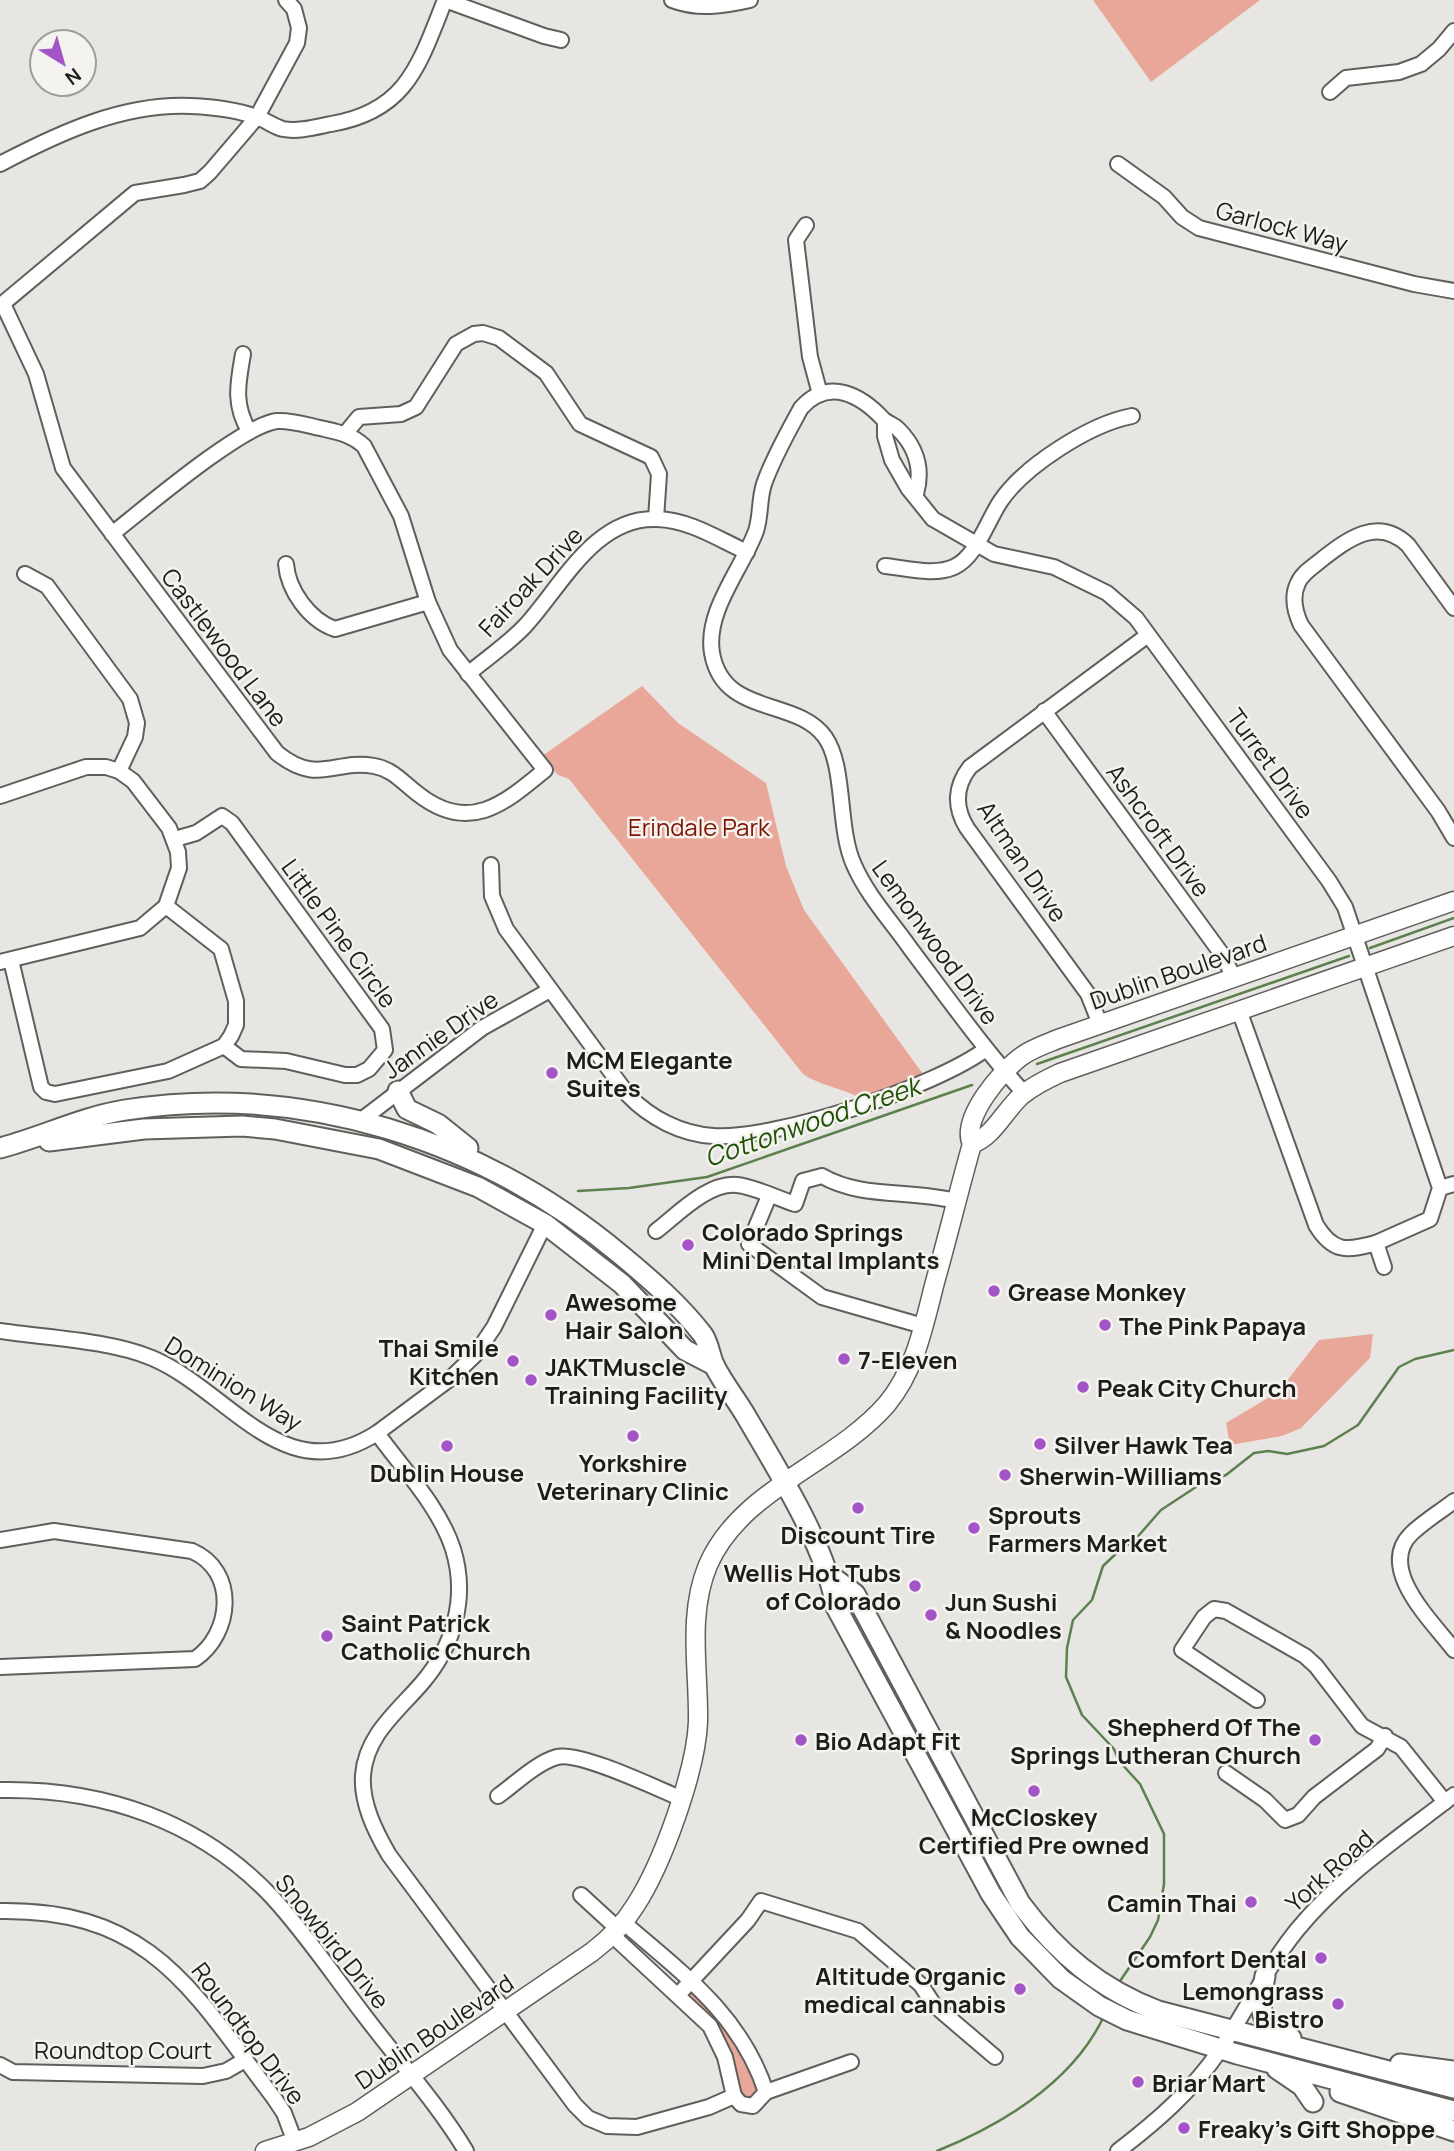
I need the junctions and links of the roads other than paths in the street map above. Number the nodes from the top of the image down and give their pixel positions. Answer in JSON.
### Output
{"nodes":[{"id":1,"x":286,"y":0,"type":"edge"},
{"id":2,"x":445,"y":0,"type":"edge"},
{"id":3,"x":672,"y":0,"type":"edge"},
{"id":4,"x":750,"y":0,"type":"edge"},
{"id":5,"x":1454,"y":31,"type":"edge"},
{"id":6,"x":561,"y":40,"type":"dead end"},
{"id":7,"x":1330,"y":92,"type":"dead end"},
{"id":8,"x":257,"y":117,"type":"junction"},
{"id":9,"x":0,"y":164,"type":"edge"},
{"id":10,"x":1118,"y":164,"type":"dead end"},
{"id":11,"x":806,"y":225,"type":"dead end"},
{"id":12,"x":1454,"y":291,"type":"edge"},
{"id":13,"x":1,"y":305,"type":"edge"},
{"id":14,"x":243,"y":354,"type":"dead end"},
{"id":15,"x":820,"y":394,"type":"junction"},
{"id":16,"x":1132,"y":415,"type":"dead end"},
{"id":17,"x":885,"y":421,"type":"junction"},
{"id":18,"x":249,"y":430,"type":"junction"},
{"id":19,"x":345,"y":434,"type":"junction"},
{"id":20,"x":916,"y":494,"type":"junction"},
{"id":21,"x":656,"y":519,"type":"junction"},
{"id":22,"x":112,"y":534,"type":"junction"},
{"id":23,"x":974,"y":545,"type":"junction"},
{"id":24,"x":747,"y":552,"type":"junction"},
{"id":25,"x":285,"y":564,"type":"dead end"},
{"id":26,"x":885,"y":566,"type":"dead end"},
{"id":27,"x":25,"y":574,"type":"dead end"},
{"id":28,"x":428,"y":602,"type":"junction"},
{"id":29,"x":1454,"y":608,"type":"edge"},
{"id":30,"x":1148,"y":635,"type":"junction"},
{"id":31,"x":468,"y":674,"type":"junction"},
{"id":32,"x":1044,"y":711,"type":"junction"},
{"id":33,"x":119,"y":771,"type":"junction"},
{"id":34,"x":0,"y":796,"type":"edge"},
{"id":35,"x":1454,"y":838,"type":"edge"},
{"id":36,"x":175,"y":839,"type":"junction"},
{"id":37,"x":491,"y":865,"type":"dead end"},
{"id":38,"x":1454,"y":901,"type":"edge"},
{"id":39,"x":166,"y":906,"type":"junction"},
{"id":40,"x":1356,"y":935,"type":"junction"},
{"id":41,"x":1454,"y":936,"type":"edge"},
{"id":42,"x":5,"y":961,"type":"edge"},
{"id":43,"x":1364,"y":967,"type":"junction"},
{"id":44,"x":1234,"y":977,"type":"junction"},
{"id":45,"x":550,"y":990,"type":"junction"},
{"id":46,"x":1239,"y":1010,"type":"junction"},
{"id":47,"x":1100,"y":1024,"type":"junction"},
{"id":48,"x":224,"y":1046,"type":"junction"},
{"id":49,"x":986,"y":1049,"type":"junction"},
{"id":50,"x":1004,"y":1071,"type":"junction"},
{"id":51,"x":398,"y":1091,"type":"junction"},
{"id":52,"x":1024,"y":1093,"type":"junction"},
{"id":53,"x":360,"y":1121,"type":"junction"},
{"id":54,"x":343,"y":1140,"type":"junction"},
{"id":55,"x":972,"y":1144,"type":"junction"},
{"id":56,"x":5,"y":1147,"type":"edge"},
{"id":57,"x":521,"y":1184,"type":"junction"},
{"id":58,"x":1447,"y":1186,"type":"edge"},
{"id":59,"x":769,"y":1196,"type":"junction"},
{"id":60,"x":956,"y":1201,"type":"junction"},
{"id":61,"x":545,"y":1224,"type":"junction"},
{"id":62,"x":656,"y":1231,"type":"dead end"},
{"id":63,"x":1376,"y":1243,"type":"junction"},
{"id":64,"x":1384,"y":1267,"type":"dead end"},
{"id":65,"x":923,"y":1326,"type":"junction"},
{"id":66,"x":0,"y":1331,"type":"edge"},
{"id":67,"x":714,"y":1365,"type":"junction"},
{"id":68,"x":377,"y":1433,"type":"junction"},
{"id":69,"x":784,"y":1485,"type":"junction"},
{"id":70,"x":1454,"y":1501,"type":"edge"},
{"id":71,"x":0,"y":1540,"type":"edge"},
{"id":72,"x":1454,"y":1650,"type":"edge"},
{"id":73,"x":0,"y":1667,"type":"edge"},
{"id":74,"x":1257,"y":1700,"type":"dead end"},
{"id":75,"x":1385,"y":1736,"type":"junction"},
{"id":76,"x":1226,"y":1773,"type":"dead end"},
{"id":77,"x":0,"y":1790,"type":"edge"},
{"id":78,"x":498,"y":1797,"type":"dead end"},
{"id":79,"x":680,"y":1798,"type":"junction"},
{"id":80,"x":1450,"y":1798,"type":"edge"},
{"id":81,"x":581,"y":1895,"type":"dead end"},
{"id":82,"x":444,"y":1904,"type":"dead end"},
{"id":83,"x":0,"y":1910,"type":"edge"},
{"id":84,"x":432,"y":1913,"type":"junction"},
{"id":85,"x":618,"y":1929,"type":"junction"},
{"id":86,"x":1265,"y":1976,"type":"junction"},
{"id":87,"x":690,"y":1981,"type":"junction"},
{"id":88,"x":678,"y":1995,"type":"junction"},
{"id":89,"x":506,"y":2013,"type":"junction"},
{"id":90,"x":1156,"y":2020,"type":"junction"},
{"id":91,"x":1231,"y":2031,"type":"junction"},
{"id":92,"x":1221,"y":2049,"type":"junction"},
{"id":93,"x":995,"y":2057,"type":"dead end"},
{"id":94,"x":1336,"y":2057,"type":"junction"},
{"id":95,"x":245,"y":2060,"type":"junction"},
{"id":96,"x":851,"y":2062,"type":"dead end"},
{"id":97,"x":1265,"y":2063,"type":"junction"},
{"id":98,"x":0,"y":2065,"type":"edge"},
{"id":99,"x":1454,"y":2071,"type":"edge"},
{"id":100,"x":411,"y":2077,"type":"junction"},
{"id":101,"x":1454,"y":2088,"type":"edge"},
{"id":102,"x":766,"y":2092,"type":"junction"},
{"id":103,"x":734,"y":2096,"type":"junction"},
{"id":104,"x":1312,"y":2102,"type":"dead end"},
{"id":105,"x":1454,"y":2111,"type":"edge"},
{"id":106,"x":1454,"y":2131,"type":"edge"},
{"id":107,"x":295,"y":2143,"type":"junction"},
{"id":108,"x":265,"y":2151,"type":"edge"},
{"id":109,"x":466,"y":2151,"type":"edge"},
{"id":110,"x":1118,"y":2151,"type":"edge"}],
"edges":[{"from":1,"to":8,"type":"street"},
{"from":2,"to":6,"type":"street"},
{"from":2,"to":8,"type":"street"},
{"from":3,"to":4,"type":"street"},
{"from":5,"to":7,"type":"street"},
{"from":8,"to":9,"type":"street"},
{"from":8,"to":13,"type":"street"},
{"from":10,"to":12,"type":"street","name":"Garlock Way"},
{"from":11,"to":15,"type":"street"},
{"from":13,"to":22,"type":"street","name":"Castlewood Lane"},
{"from":14,"to":18,"type":"street"},
{"from":15,"to":17,"type":"street"},
{"from":15,"to":24,"type":"street","name":"Lemonwood Drive"},
{"from":16,"to":23,"type":"street"},
{"from":17,"to":20,"type":"street","name":"Turret Drive"},
{"from":17,"to":20,"type":"street"},
{"from":18,"to":19,"type":"street"},
{"from":18,"to":22,"type":"street"},
{"from":19,"to":21,"type":"street"},
{"from":19,"to":28,"type":"street"},
{"from":20,"to":23,"type":"street","name":"Turret Drive"},
{"from":21,"to":24,"type":"street","name":"Fairoak Drive"},
{"from":21,"to":31,"type":"street","name":"Fairoak Drive"},
{"from":22,"to":31,"type":"street","name":"Castlewood Lane"},
{"from":23,"to":26,"type":"street"},
{"from":23,"to":30,"type":"street","name":"Turret Drive"},
{"from":24,"to":49,"type":"street","name":"Lemonwood Drive"},
{"from":25,"to":28,"type":"street"},
{"from":27,"to":33,"type":"street"},
{"from":28,"to":31,"type":"street"},
{"from":29,"to":35,"type":"street"},
{"from":30,"to":32,"type":"street","name":"Altman Drive"},
{"from":30,"to":40,"type":"street","name":"Turret Drive"},
{"from":32,"to":44,"type":"street","name":"Ashcroft Drive"},
{"from":32,"to":47,"type":"street","name":"Altman Drive"},
{"from":33,"to":34,"type":"street"},
{"from":33,"to":36,"type":"street"},
{"from":36,"to":39,"type":"street"},
{"from":36,"to":48,"type":"street","name":"Little Pine Circle"},
{"from":37,"to":45,"type":"street"},
{"from":38,"to":40,"type":"main road","name":"Dublin Boulevard"},
{"from":39,"to":42,"type":"street"},
{"from":39,"to":48,"type":"street"},
{"from":40,"to":43,"type":"street","name":"Turret Drive"},
{"from":40,"to":44,"type":"main road","name":"Dublin Boulevard"},
{"from":41,"to":43,"type":"main road"},
{"from":42,"to":48,"type":"street"},
{"from":43,"to":46,"type":"main road"},
{"from":43,"to":58,"type":"street","name":"Turret Drive"},
{"from":44,"to":47,"type":"main road","name":"Dublin Boulevard"},
{"from":45,"to":49,"type":"street"},
{"from":45,"to":51,"type":"street","name":"Jannie Drive"},
{"from":46,"to":52,"type":"main road"},
{"from":46,"to":63,"type":"street"},
{"from":47,"to":50,"type":"main road","name":"Dublin Boulevard"},
{"from":49,"to":50,"type":"street","name":"Lemonwood Drive"},
{"from":50,"to":52,"type":"street","name":"Lemonwood Drive"},
{"from":50,"to":55,"type":"main road","name":"Dublin Boulevard"},
{"from":51,"to":53,"type":"street","name":"Jannie Drive"},
{"from":51,"to":57,"type":"highway"},
{"from":52,"to":55,"type":"main road"},
{"from":53,"to":54,"type":"highway"},
{"from":53,"to":56,"type":"highway"},
{"from":53,"to":57,"type":"highway"},
{"from":54,"to":56,"type":"highway"},
{"from":54,"to":61,"type":"highway"},
{"from":55,"to":60,"type":"main road","name":"Dublin Boulevard"},
{"from":57,"to":67,"type":"highway"},
{"from":58,"to":63,"type":"street","name":"Turret Drive"},
{"from":59,"to":60,"type":"street"},
{"from":59,"to":62,"type":"street"},
{"from":59,"to":65,"type":"street"},
{"from":60,"to":65,"type":"main road","name":"Dublin Boulevard"},
{"from":61,"to":67,"type":"highway"},
{"from":61,"to":68,"type":"street","name":"Dominion Way"},
{"from":63,"to":64,"type":"street"},
{"from":65,"to":69,"type":"main road","name":"Dublin Boulevard"},
{"from":66,"to":68,"type":"street","name":"Dominion Way"},
{"from":67,"to":69,"type":"highway"},
{"from":68,"to":84,"type":"street"},
{"from":69,"to":79,"type":"main road","name":"Dublin Boulevard"},
{"from":69,"to":90,"type":"highway"},
{"from":70,"to":72,"type":"street"},
{"from":71,"to":73,"type":"street"},
{"from":74,"to":75,"type":"street"},
{"from":75,"to":76,"type":"street"},
{"from":75,"to":80,"type":"street"},
{"from":77,"to":100,"type":"street","name":"Snowbird Drive"},
{"from":78,"to":79,"type":"street"},
{"from":79,"to":85,"type":"main road","name":"Dublin Boulevard"},
{"from":80,"to":86,"type":"street","name":"York Road"},
{"from":81,"to":85,"type":"street"},
{"from":82,"to":84,"type":"street"},
{"from":83,"to":95,"type":"street","name":"Roundtop Drive"},
{"from":84,"to":89,"type":"street"},
{"from":85,"to":87,"type":"street"},
{"from":85,"to":88,"type":"street"},
{"from":85,"to":89,"type":"main road","name":"Dublin Boulevard"},
{"from":86,"to":91,"type":"street","name":"York Road"},
{"from":86,"to":94,"type":"highway"},
{"from":87,"to":88,"type":"street"},
{"from":87,"to":93,"type":"street"},
{"from":87,"to":102,"type":"street"},
{"from":88,"to":103,"type":"street"},
{"from":89,"to":100,"type":"main road","name":"Dublin Boulevard"},
{"from":89,"to":103,"type":"street"},
{"from":90,"to":91,"type":"highway"},
{"from":90,"to":92,"type":"highway"},
{"from":91,"to":92,"type":"street","name":"York Road"},
{"from":91,"to":94,"type":"highway"},
{"from":92,"to":97,"type":"highway"},
{"from":92,"to":110,"type":"street","name":"York Road"},
{"from":94,"to":99,"type":"highway"},
{"from":94,"to":101,"type":"highway"},
{"from":95,"to":98,"type":"street","name":"Roundtop Court"},
{"from":95,"to":107,"type":"street","name":"Roundtop Drive"},
{"from":96,"to":102,"type":"street"},
{"from":97,"to":104,"type":"highway"},
{"from":97,"to":105,"type":"highway"},
{"from":97,"to":106,"type":"highway"},
{"from":100,"to":107,"type":"main road","name":"Dublin Boulevard"},
{"from":100,"to":109,"type":"street","name":"Snowbird Drive"},
{"from":102,"to":103,"type":"street"},
{"from":107,"to":108,"type":"main road","name":"Dublin Boulevard"}]}
